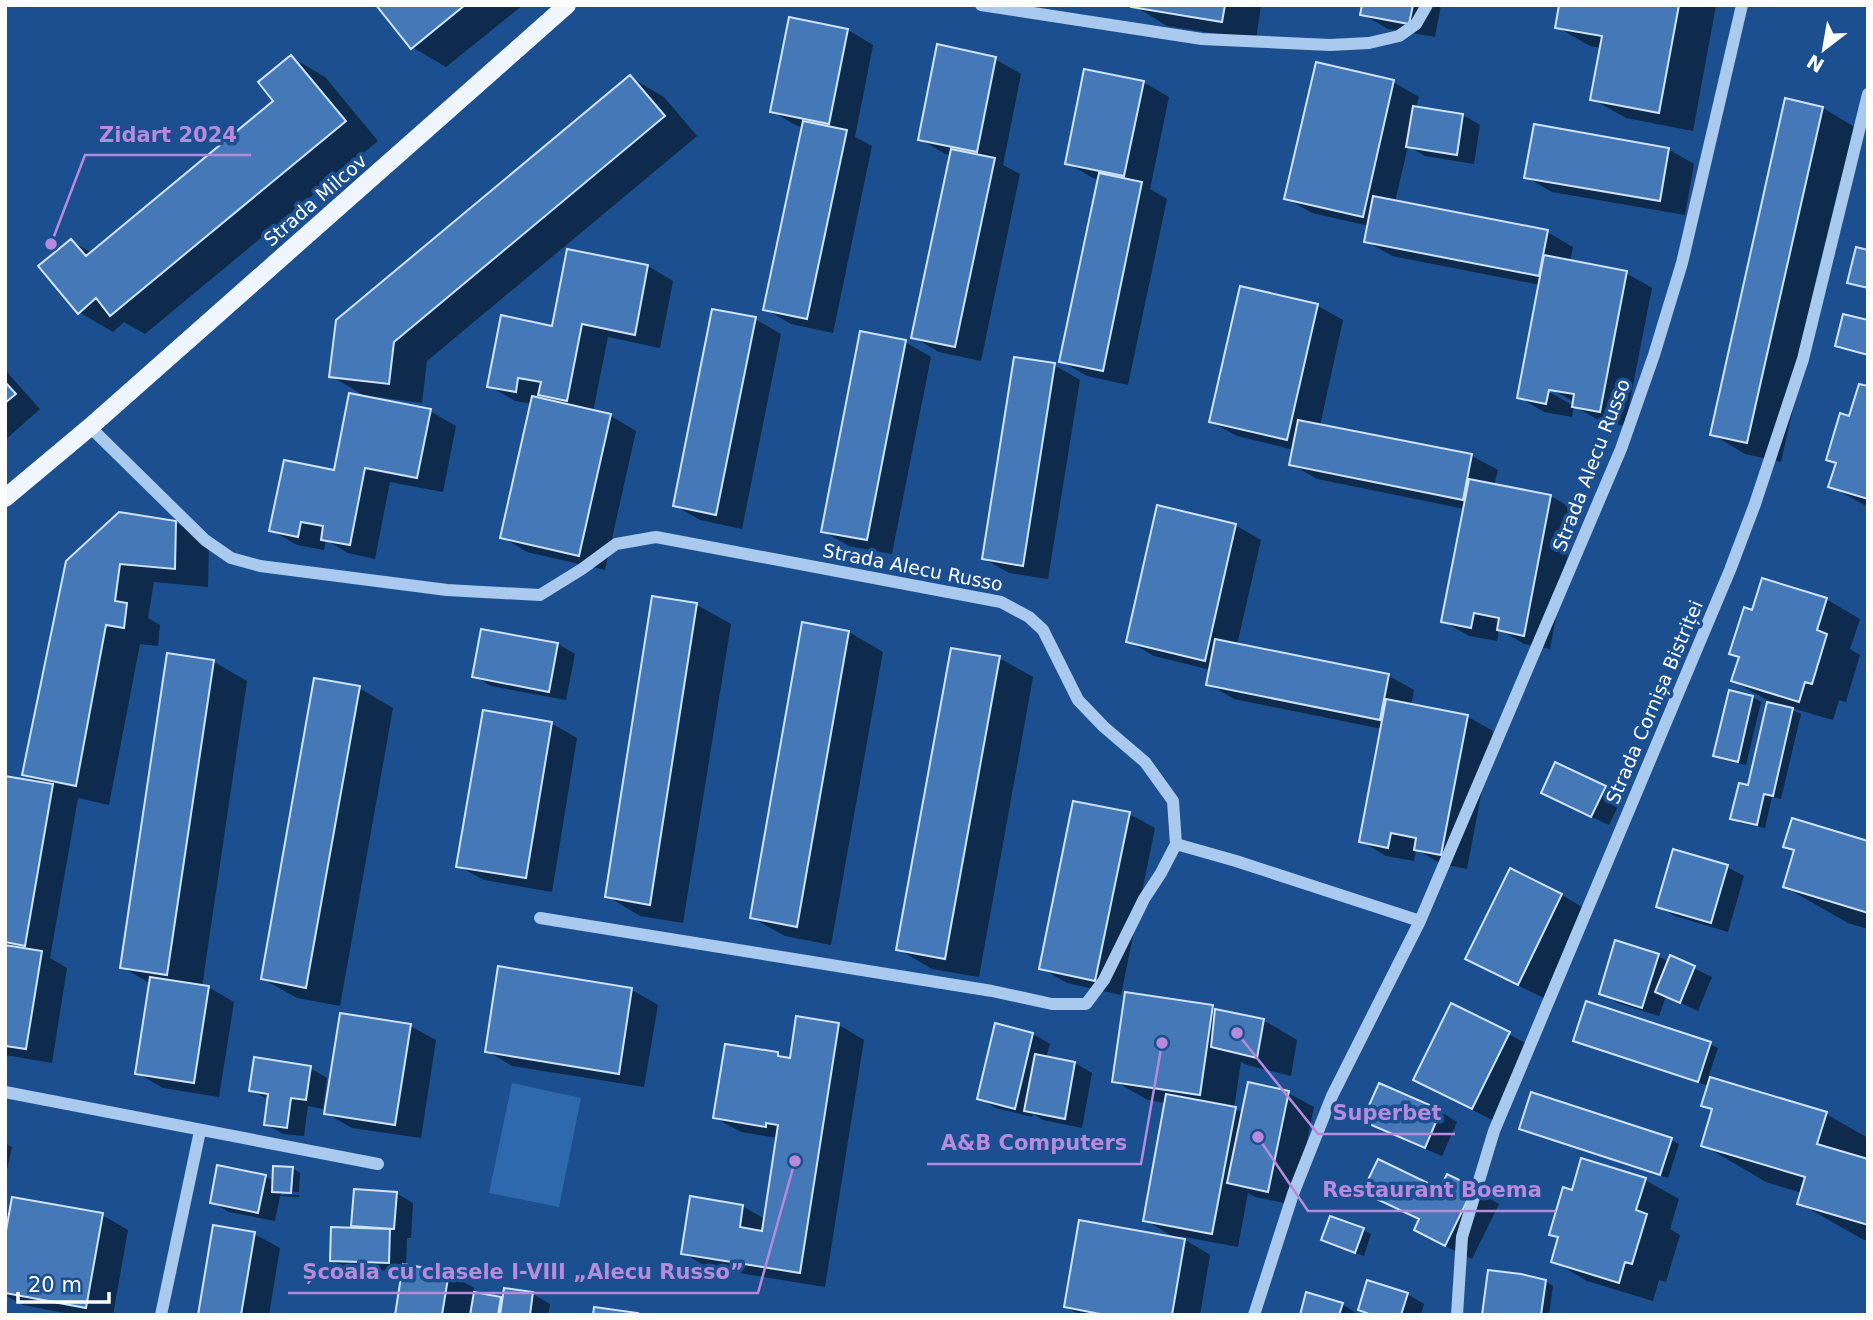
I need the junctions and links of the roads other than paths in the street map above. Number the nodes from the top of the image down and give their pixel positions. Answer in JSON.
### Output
{"nodes":[{"id":1,"x":567,"y":5,"type":"edge"},
{"id":2,"x":981,"y":5,"type":"edge"},
{"id":3,"x":1427,"y":5,"type":"edge"},
{"id":4,"x":1742,"y":5,"type":"edge"},
{"id":5,"x":1868,"y":94,"type":"edge"},
{"id":6,"x":90,"y":426,"type":"junction"},
{"id":7,"x":5,"y":498,"type":"edge"},
{"id":8,"x":1176,"y":844,"type":"junction"},
{"id":9,"x":540,"y":918,"type":"dead end"},
{"id":10,"x":1420,"y":921,"type":"junction"},
{"id":11,"x":5,"y":1092,"type":"edge"},
{"id":12,"x":201,"y":1131,"type":"junction"},
{"id":13,"x":378,"y":1164,"type":"dead end"},
{"id":14,"x":161,"y":1315,"type":"edge"},
{"id":15,"x":1254,"y":1315,"type":"edge"},
{"id":16,"x":1457,"y":1315,"type":"edge"}],
"edges":[{"from":1,"to":6,"type":"main road","name":"Strada Milcov"},
{"from":2,"to":3,"type":"street"},
{"from":4,"to":10,"type":"street","name":"Strada Alecu Russo"},
{"from":5,"to":16,"type":"street","name":"Strada Cornișa Bistriței"},
{"from":6,"to":7,"type":"main road","name":"Strada Milcov"},
{"from":6,"to":8,"type":"street","name":"Strada Alecu Russo"},
{"from":8,"to":9,"type":"street"},
{"from":8,"to":10,"type":"street"},
{"from":10,"to":15,"type":"street","name":"Strada Alecu Russo"},
{"from":11,"to":12,"type":"street"},
{"from":12,"to":13,"type":"street"},
{"from":12,"to":14,"type":"street"}]}
